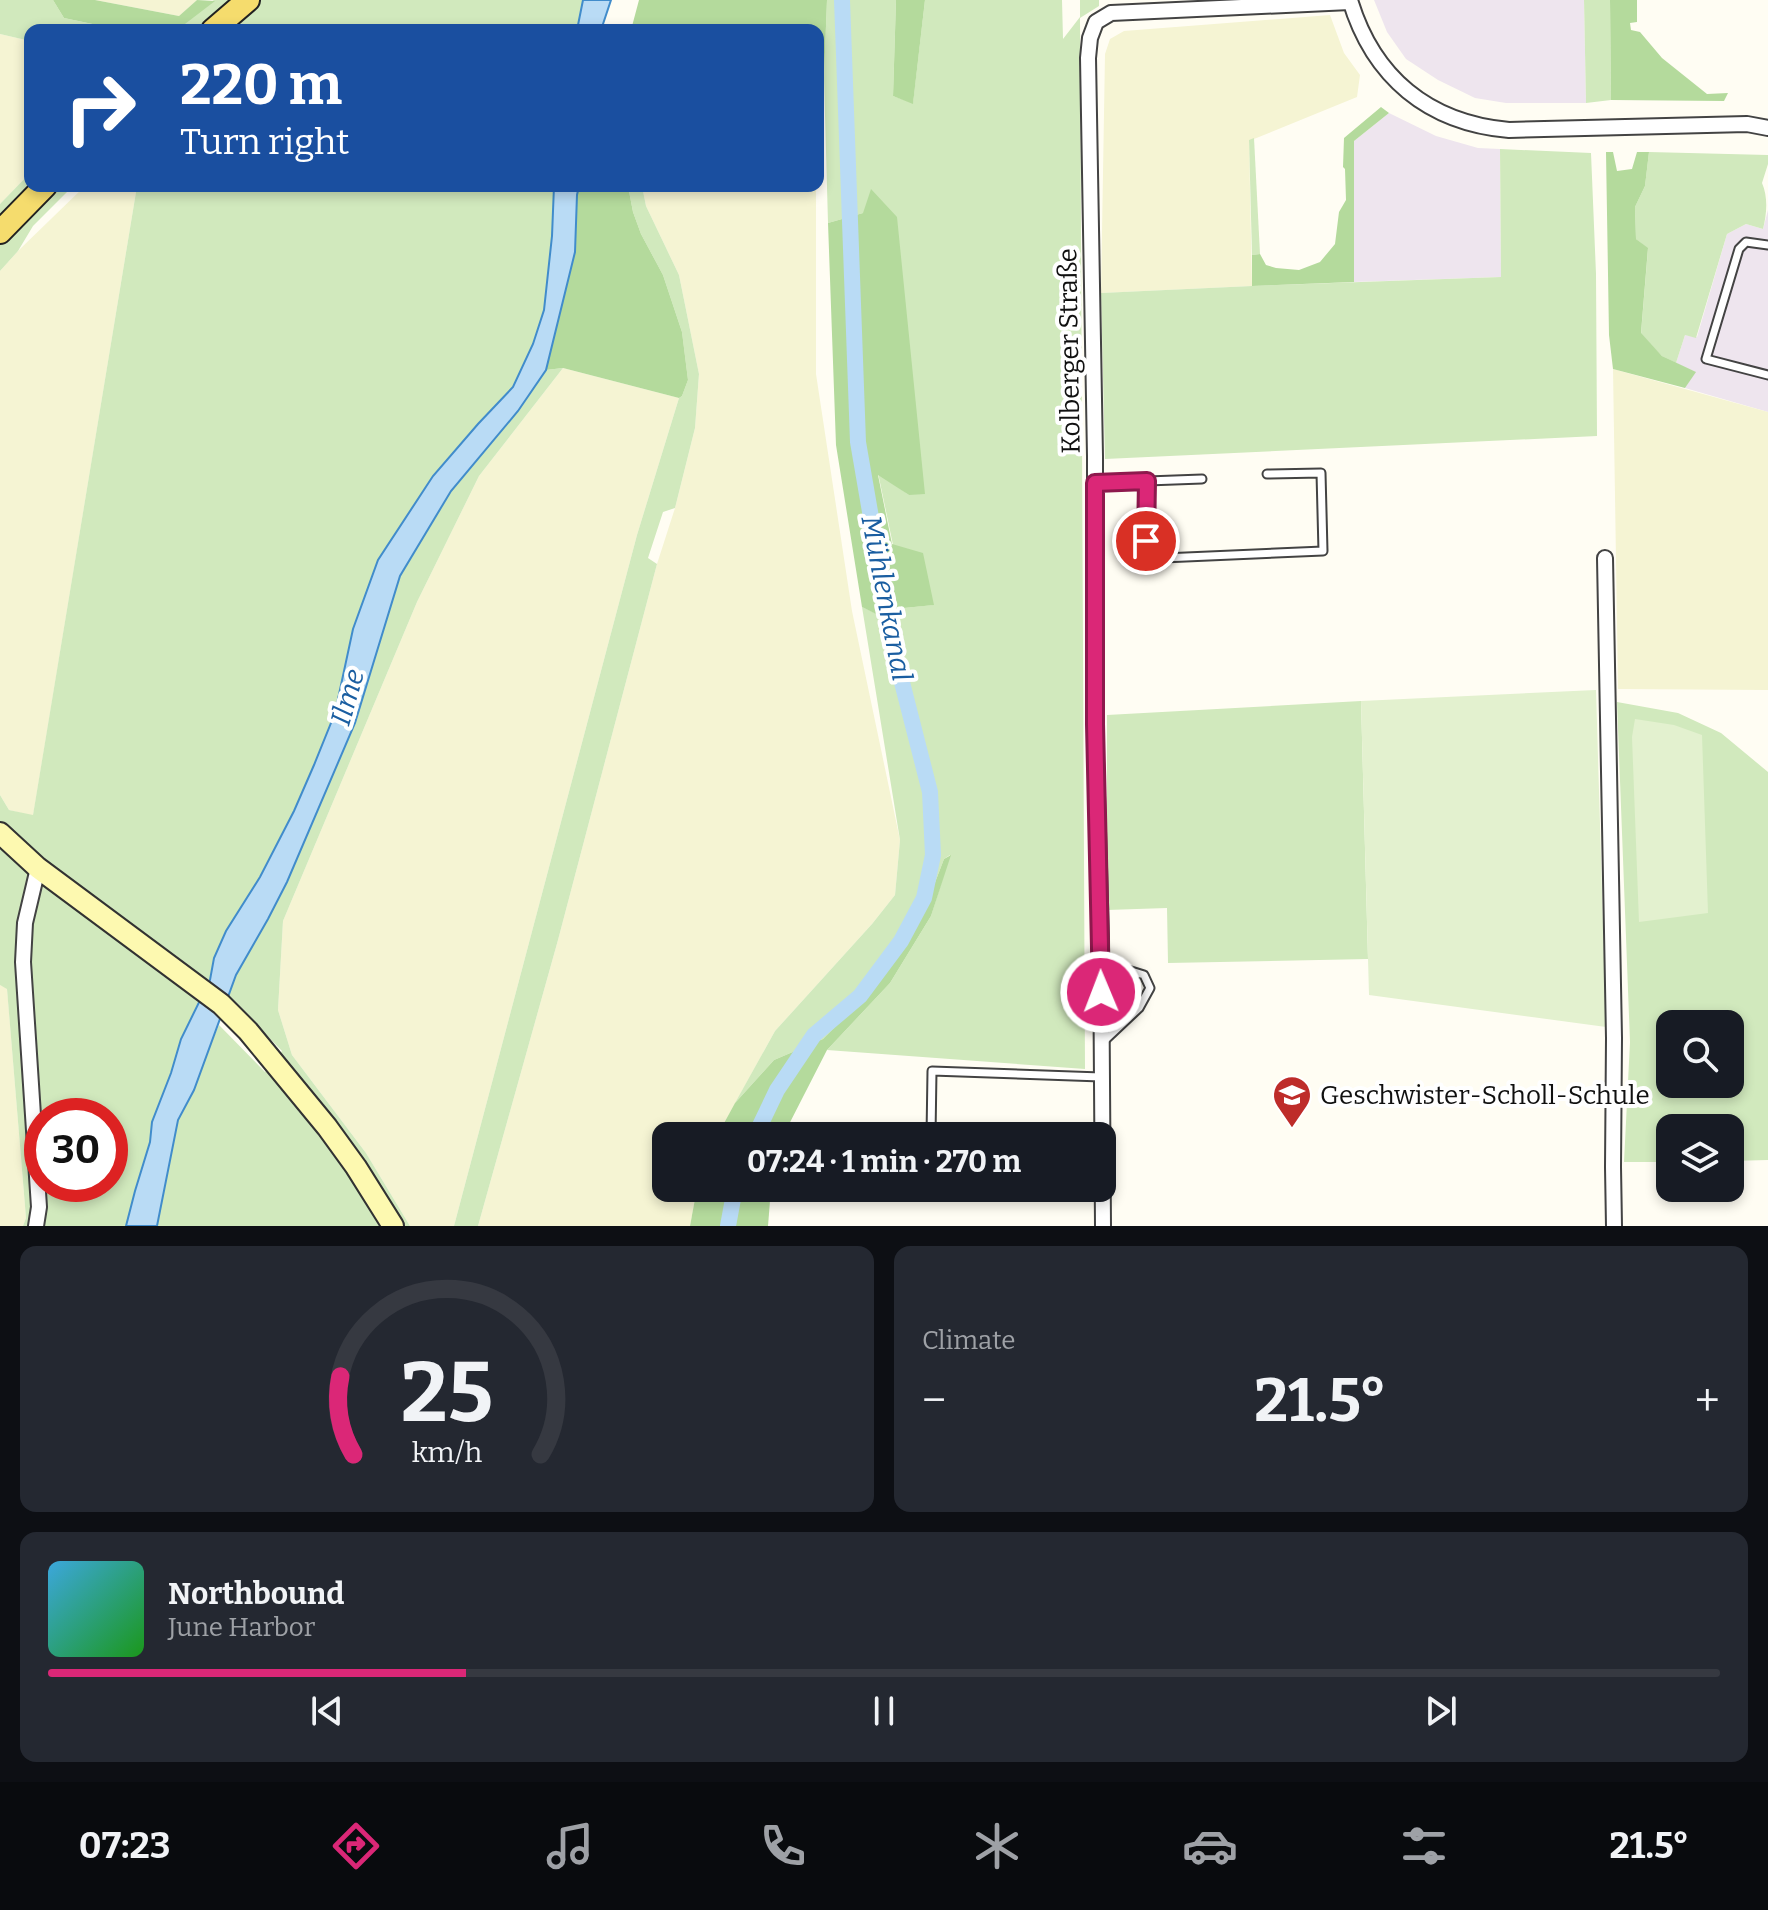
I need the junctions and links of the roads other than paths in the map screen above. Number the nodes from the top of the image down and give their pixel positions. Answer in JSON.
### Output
{"nodes":[{"id":1,"x":248,"y":0,"type":"edge"},
{"id":2,"x":1350,"y":1,"type":"edge"},
{"id":3,"x":220,"y":24,"type":"edge"},
{"id":4,"x":1768,"y":128,"type":"edge"},
{"id":5,"x":39,"y":192,"type":"edge"},
{"id":6,"x":0,"y":232,"type":"edge"},
{"id":7,"x":1768,"y":245,"type":"edge"},
{"id":8,"x":1768,"y":375,"type":"edge"},
{"id":9,"x":1267,"y":474,"type":"dead end"},
{"id":10,"x":1202,"y":479,"type":"dead end"},
{"id":11,"x":1147,"y":481,"type":"junction"},
{"id":12,"x":1095,"y":483,"type":"junction"},
{"id":13,"x":1605,"y":558,"type":"dead end"},
{"id":14,"x":0,"y":833,"type":"edge"},
{"id":15,"x":38,"y":868,"type":"junction"},
{"id":16,"x":1101,"y":992,"type":"junction"},
{"id":17,"x":1102,"y":1043,"type":"junction"},
{"id":18,"x":1102,"y":1077,"type":"junction"},
{"id":19,"x":931,"y":1122,"type":"edge"},
{"id":20,"x":36,"y":1226,"type":"edge"},
{"id":21,"x":393,"y":1226,"type":"edge"},
{"id":22,"x":1103,"y":1226,"type":"edge"},
{"id":23,"x":1614,"y":1226,"type":"edge"}],
"edges":[{"from":1,"to":3,"type":"main road"},
{"from":2,"to":4,"type":"street"},
{"from":2,"to":12,"type":"street","name":"Kolberger Straße"},
{"from":5,"to":6,"type":"main road"},
{"from":7,"to":8,"type":"lane"},
{"from":9,"to":11,"type":"lane"},
{"from":10,"to":11,"type":"lane"},
{"from":11,"to":12,"type":"lane"},
{"from":12,"to":16,"type":"street","name":"Kolberger Straße"},
{"from":13,"to":23,"type":"street"},
{"from":14,"to":15,"type":"street"},
{"from":15,"to":20,"type":"street"},
{"from":15,"to":21,"type":"street"},
{"from":16,"to":17,"type":"street","name":"Kolberger Straße"},
{"from":16,"to":17,"type":"lane"},
{"from":17,"to":18,"type":"street","name":"Kolberger Straße"},
{"from":18,"to":19,"type":"lane"},
{"from":18,"to":22,"type":"street","name":"Kolberger Straße"}]}
